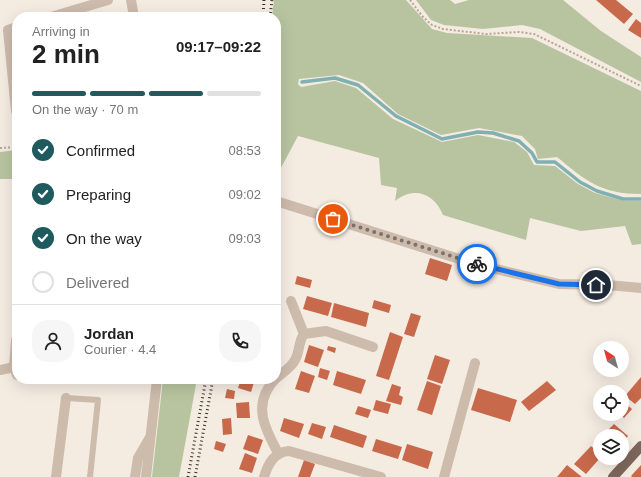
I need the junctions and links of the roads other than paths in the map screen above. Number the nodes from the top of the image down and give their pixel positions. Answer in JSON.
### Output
{"nodes":[{"id":1,"x":108,"y":0,"type":"edge"},
{"id":2,"x":132,"y":0,"type":"edge"},
{"id":3,"x":68,"y":12,"type":"edge"},
{"id":4,"x":133,"y":12,"type":"edge"},
{"id":5,"x":12,"y":29,"type":"edge"},
{"id":6,"x":12,"y":70,"type":"edge"},
{"id":7,"x":281,"y":203,"type":"edge"},
{"id":8,"x":641,"y":288,"type":"edge"},
{"id":9,"x":291,"y":301,"type":"dead end"},
{"id":10,"x":304,"y":334,"type":"junction"},
{"id":11,"x":372,"y":347,"type":"dead end"},
{"id":12,"x":475,"y":364,"type":"dead end"},
{"id":13,"x":0,"y":370,"type":"edge"},
{"id":14,"x":12,"y":374,"type":"edge"},
{"id":15,"x":281,"y":374,"type":"edge"},
{"id":16,"x":156,"y":384,"type":"edge"},
{"id":17,"x":271,"y":384,"type":"edge"},
{"id":18,"x":66,"y":398,"type":"joint"},
{"id":19,"x":151,"y":436,"type":"junction"},
{"id":20,"x":641,"y":446,"type":"edge"},
{"id":21,"x":278,"y":453,"type":"junction"},
{"id":22,"x":56,"y":477,"type":"edge"},
{"id":23,"x":90,"y":477,"type":"edge"},
{"id":24,"x":135,"y":477,"type":"edge"},
{"id":25,"x":146,"y":477,"type":"edge"},
{"id":26,"x":264,"y":477,"type":"edge"},
{"id":27,"x":381,"y":477,"type":"edge"},
{"id":28,"x":444,"y":477,"type":"edge"},
{"id":29,"x":612,"y":477,"type":"edge"}],
"edges":[{"from":1,"to":3,"type":"street"},
{"from":2,"to":4,"type":"street"},
{"from":5,"to":6,"type":"street"},
{"from":7,"to":8,"type":"street"},
{"from":9,"to":10,"type":"street"},
{"from":10,"to":11,"type":"street"},
{"from":10,"to":15,"type":"street"},
{"from":12,"to":28,"type":"street"},
{"from":13,"to":14,"type":"street"},
{"from":16,"to":19,"type":"street"},
{"from":17,"to":21,"type":"street"},
{"from":18,"to":22,"type":"street"},
{"from":18,"to":23,"type":"lane"},
{"from":19,"to":24,"type":"street"},
{"from":19,"to":25,"type":"street"},
{"from":20,"to":29,"type":"main road"},
{"from":21,"to":26,"type":"street"},
{"from":21,"to":27,"type":"street"}]}
